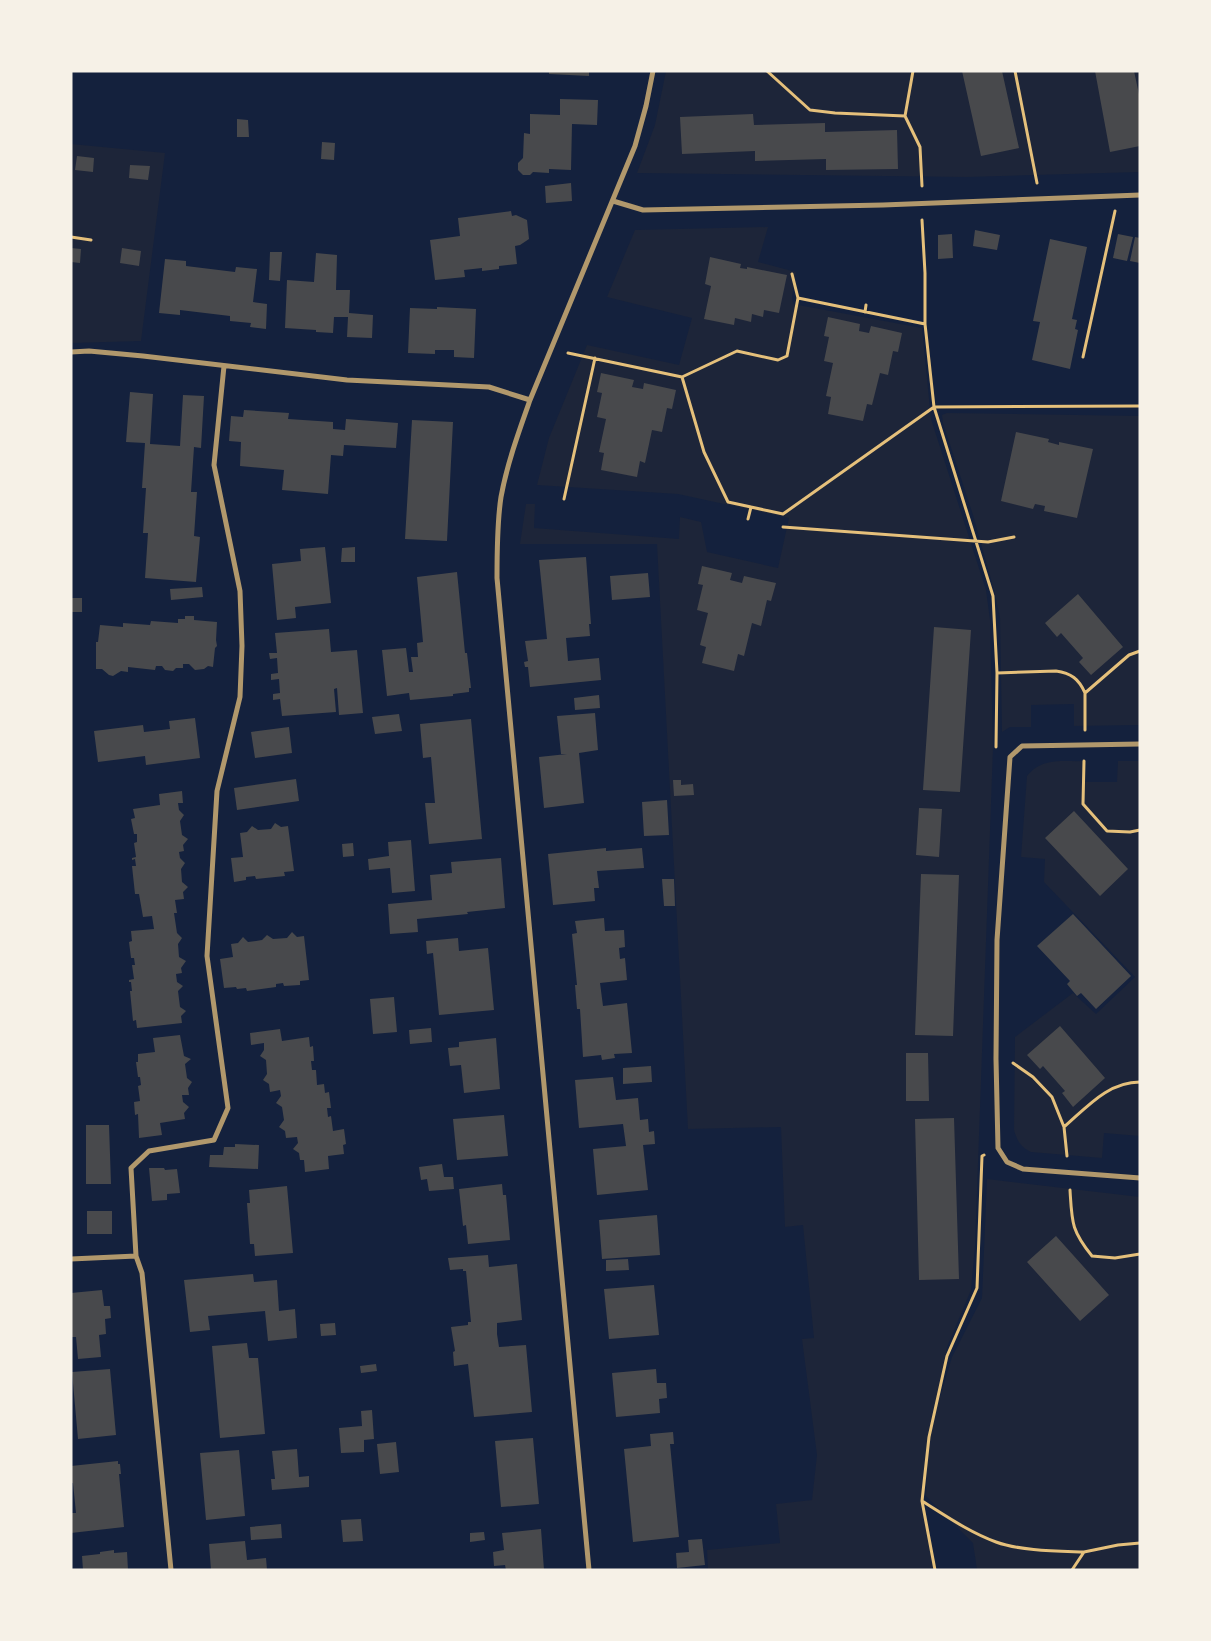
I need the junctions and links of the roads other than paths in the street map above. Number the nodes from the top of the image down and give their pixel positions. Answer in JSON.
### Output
{"nodes":[{"id":1,"x":653,"y":71,"type":"edge"},
{"id":2,"x":1140,"y":195,"type":"edge"},
{"id":3,"x":613,"y":201,"type":"junction"},
{"id":4,"x":71,"y":352,"type":"edge"},
{"id":5,"x":224,"y":366,"type":"junction"},
{"id":6,"x":530,"y":400,"type":"junction"},
{"id":7,"x":1140,"y":744,"type":"edge"},
{"id":8,"x":1140,"y":1178,"type":"edge"},
{"id":9,"x":136,"y":1256,"type":"junction"},
{"id":10,"x":71,"y":1259,"type":"edge"},
{"id":11,"x":172,"y":1570,"type":"edge"},
{"id":12,"x":589,"y":1570,"type":"edge"}],
"edges":[{"from":1,"to":3,"type":"street"},
{"from":2,"to":3,"type":"street"},
{"from":3,"to":6,"type":"street"},
{"from":4,"to":5,"type":"street"},
{"from":5,"to":6,"type":"street"},
{"from":5,"to":9,"type":"street"},
{"from":6,"to":12,"type":"street"},
{"from":7,"to":8,"type":"street"},
{"from":9,"to":10,"type":"street"},
{"from":9,"to":11,"type":"street"}]}
